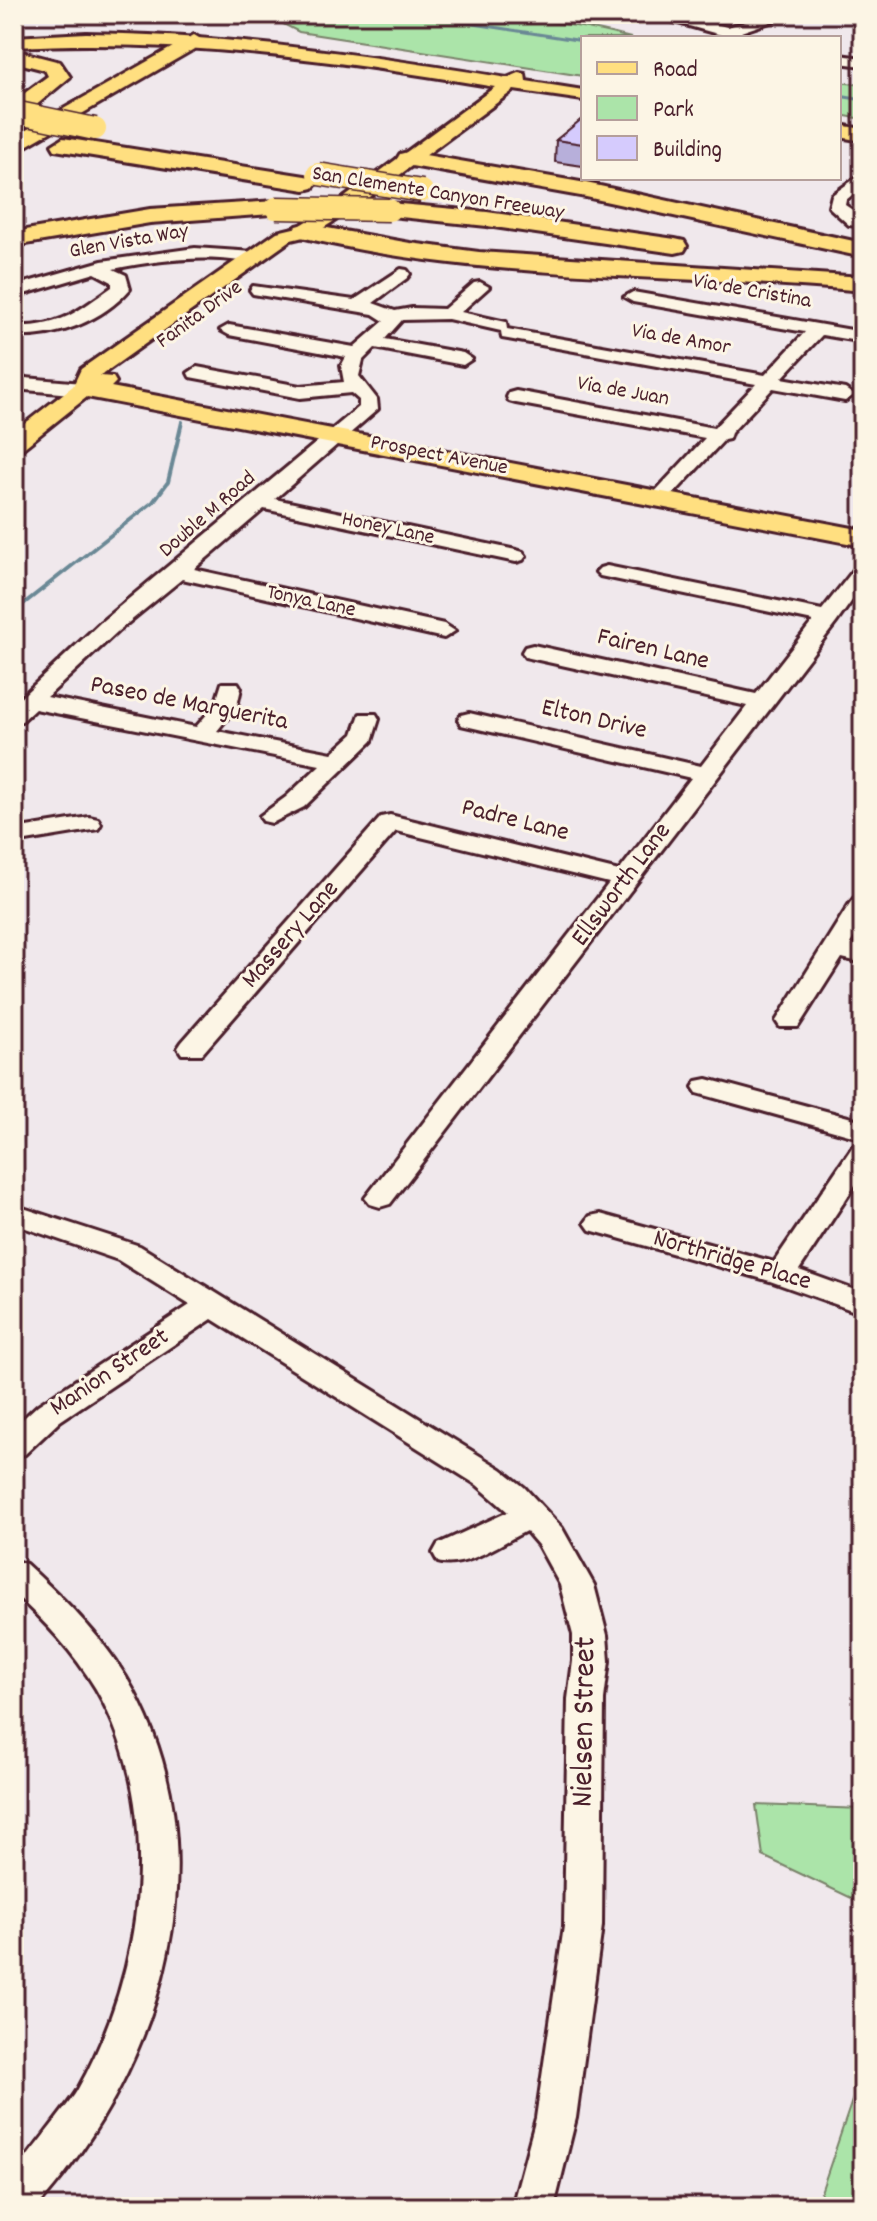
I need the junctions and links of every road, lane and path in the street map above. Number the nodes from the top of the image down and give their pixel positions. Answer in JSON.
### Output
{"nodes":[{"id":1,"x":653,"y":14,"type":"edge"},
{"id":2,"x":769,"y":20,"type":"dead end"},
{"id":3,"x":728,"y":31,"type":"junction"},
{"id":4,"x":14,"y":35,"type":"edge"},
{"id":5,"x":186,"y":36,"type":"junction"},
{"id":6,"x":741,"y":36,"type":"edge"},
{"id":7,"x":14,"y":42,"type":"edge"},
{"id":8,"x":14,"y":56,"type":"edge"},
{"id":9,"x":841,"y":59,"type":"edge"},
{"id":10,"x":863,"y":62,"type":"edge"},
{"id":11,"x":394,"y":67,"type":"junction"},
{"id":12,"x":466,"y":69,"type":"junction"},
{"id":13,"x":515,"y":81,"type":"junction"},
{"id":14,"x":581,"y":86,"type":"edge"},
{"id":15,"x":581,"y":95,"type":"edge"},
{"id":16,"x":14,"y":112,"type":"edge"},
{"id":17,"x":841,"y":122,"type":"edge"},
{"id":18,"x":14,"y":124,"type":"edge"},
{"id":19,"x":863,"y":126,"type":"edge"},
{"id":20,"x":841,"y":131,"type":"edge"},
{"id":21,"x":863,"y":135,"type":"edge"},
{"id":22,"x":80,"y":136,"type":"junction"},
{"id":23,"x":14,"y":137,"type":"edge"},
{"id":24,"x":14,"y":146,"type":"edge"},
{"id":25,"x":408,"y":159,"type":"junction"},
{"id":26,"x":312,"y":178,"type":"junction"},
{"id":27,"x":863,"y":178,"type":"edge"},
{"id":28,"x":417,"y":195,"type":"junction"},
{"id":29,"x":863,"y":222,"type":"edge"},
{"id":30,"x":305,"y":231,"type":"junction"},
{"id":31,"x":14,"y":239,"type":"edge"},
{"id":32,"x":692,"y":244,"type":"dead end"},
{"id":33,"x":723,"y":249,"type":"dead end"},
{"id":34,"x":863,"y":250,"type":"edge"},
{"id":35,"x":254,"y":257,"type":"junction"},
{"id":36,"x":863,"y":262,"type":"edge"},
{"id":37,"x":100,"y":269,"type":"junction"},
{"id":38,"x":863,"y":272,"type":"edge"},
{"id":39,"x":401,"y":274,"type":"dead end"},
{"id":40,"x":863,"y":284,"type":"edge"},
{"id":41,"x":480,"y":287,"type":"dead end"},
{"id":42,"x":259,"y":290,"type":"dead end"},
{"id":43,"x":14,"y":292,"type":"edge"},
{"id":44,"x":633,"y":297,"type":"dead end"},
{"id":45,"x":357,"y":306,"type":"junction"},
{"id":46,"x":448,"y":314,"type":"junction"},
{"id":47,"x":392,"y":317,"type":"junction"},
{"id":48,"x":819,"y":328,"type":"junction"},
{"id":49,"x":229,"y":330,"type":"dead end"},
{"id":50,"x":14,"y":331,"type":"edge"},
{"id":51,"x":863,"y":337,"type":"edge"},
{"id":52,"x":365,"y":348,"type":"junction"},
{"id":53,"x":463,"y":359,"type":"dead end"},
{"id":54,"x":197,"y":373,"type":"dead end"},
{"id":55,"x":770,"y":380,"type":"junction"},
{"id":56,"x":14,"y":383,"type":"edge"},
{"id":57,"x":353,"y":387,"type":"junction"},
{"id":58,"x":83,"y":389,"type":"junction"},
{"id":59,"x":845,"y":395,"type":"dead end"},
{"id":60,"x":516,"y":397,"type":"dead end"},
{"id":61,"x":722,"y":435,"type":"junction"},
{"id":62,"x":335,"y":437,"type":"junction"},
{"id":63,"x":14,"y":444,"type":"edge"},
{"id":64,"x":660,"y":497,"type":"junction"},
{"id":65,"x":259,"y":502,"type":"junction"},
{"id":66,"x":863,"y":538,"type":"edge"},
{"id":67,"x":516,"y":556,"type":"dead end"},
{"id":68,"x":863,"y":571,"type":"edge"},
{"id":69,"x":178,"y":572,"type":"junction"},
{"id":70,"x":607,"y":572,"type":"dead end"},
{"id":71,"x":828,"y":618,"type":"junction"},
{"id":72,"x":444,"y":631,"type":"dead end"},
{"id":73,"x":533,"y":652,"type":"dead end"},
{"id":74,"x":230,"y":688,"type":"dead end"},
{"id":75,"x":761,"y":702,"type":"junction"},
{"id":76,"x":22,"y":708,"type":"edge"},
{"id":77,"x":368,"y":719,"type":"dead end"},
{"id":78,"x":469,"y":720,"type":"dead end"},
{"id":79,"x":202,"y":734,"type":"junction"},
{"id":80,"x":336,"y":761,"type":"junction"},
{"id":81,"x":706,"y":774,"type":"junction"},
{"id":82,"x":272,"y":816,"type":"dead end"},
{"id":83,"x":390,"y":822,"type":"joint"},
{"id":84,"x":89,"y":824,"type":"dead end"},
{"id":85,"x":14,"y":836,"type":"edge"},
{"id":86,"x":626,"y":880,"type":"junction"},
{"id":87,"x":863,"y":903,"type":"edge"},
{"id":88,"x":835,"y":948,"type":"junction"},
{"id":89,"x":863,"y":955,"type":"edge"},
{"id":90,"x":789,"y":1021,"type":"dead end"},
{"id":91,"x":192,"y":1048,"type":"dead end"},
{"id":92,"x":707,"y":1087,"type":"dead end"},
{"id":93,"x":863,"y":1130,"type":"edge"},
{"id":94,"x":863,"y":1152,"type":"edge"},
{"id":95,"x":380,"y":1198,"type":"dead end"},
{"id":96,"x":14,"y":1214,"type":"edge"},
{"id":97,"x":600,"y":1223,"type":"dead end"},
{"id":98,"x":781,"y":1274,"type":"junction"},
{"id":99,"x":863,"y":1304,"type":"edge"},
{"id":100,"x":211,"y":1305,"type":"junction"},
{"id":101,"x":14,"y":1446,"type":"edge"},
{"id":102,"x":531,"y":1515,"type":"junction"},
{"id":103,"x":450,"y":1553,"type":"dead end"},
{"id":104,"x":14,"y":1573,"type":"edge"},
{"id":105,"x":14,"y":2203,"type":"edge"},
{"id":106,"x":533,"y":2207,"type":"edge"}],
"edges":[{"from":1,"to":3,"type":"street"},
{"from":2,"to":3,"type":"street"},
{"from":3,"to":6,"type":"street"},
{"from":4,"to":5,"type":"main road"},
{"from":5,"to":7,"type":"main road"},
{"from":5,"to":11,"type":"main road"},
{"from":5,"to":12,"type":"main road"},
{"from":5,"to":18,"type":"highway"},
{"from":5,"to":24,"type":"highway"},
{"from":8,"to":16,"type":"highway"},
{"from":9,"to":10,"type":"street"},
{"from":11,"to":12,"type":"main road"},
{"from":11,"to":13,"type":"main road"},
{"from":12,"to":13,"type":"main road"},
{"from":13,"to":14,"type":"main road"},
{"from":13,"to":15,"type":"main road"},
{"from":13,"to":25,"type":"main road","name":"Fanita Drive"},
{"from":16,"to":22,"type":"highway","bridge":true},
{"from":17,"to":19,"type":"main road"},
{"from":18,"to":22,"type":"highway","name":"San Clemente Canyon Freeway"},
{"from":20,"to":21,"type":"main road"},
{"from":22,"to":23,"type":"highway","name":"San Clemente Canyon Freeway"},
{"from":22,"to":26,"type":"highway","name":"San Clemente Canyon Freeway"},
{"from":22,"to":26,"type":"highway","name":"San Clemente Canyon Freeway"},
{"from":25,"to":30,"type":"main road","name":"Fanita Drive"},
{"from":25,"to":34,"type":"highway"},
{"from":26,"to":28,"type":"highway","name":"San Clemente Canyon Freeway"},
{"from":27,"to":29,"type":"street"},
{"from":28,"to":32,"type":"highway","name":"San Clemente Canyon Freeway"},
{"from":28,"to":36,"type":"highway","name":"San Clemente Canyon Freeway"},
{"from":30,"to":35,"type":"main road","name":"Fanita Drive"},
{"from":30,"to":40,"type":"highway"},
{"from":30,"to":58,"type":"main road","name":"Fanita Drive"},
{"from":31,"to":38,"type":"highway","bridge":true},
{"from":33,"to":38,"type":"highway"},
{"from":35,"to":37,"type":"street","name":"Glen Vista Way"},
{"from":35,"to":58,"type":"main road","name":"Fanita Drive"},
{"from":37,"to":43,"type":"street","name":"Glen Vista Way"},
{"from":37,"to":50,"type":"street"},
{"from":39,"to":45,"type":"street"},
{"from":41,"to":46,"type":"street"},
{"from":42,"to":45,"type":"street"},
{"from":44,"to":48,"type":"street","name":"Via de Cristina"},
{"from":45,"to":47,"type":"street"},
{"from":46,"to":47,"type":"street","name":"Via de Amor"},
{"from":46,"to":55,"type":"street","name":"Via de Amor"},
{"from":47,"to":52,"type":"street"},
{"from":48,"to":51,"type":"street","name":"Via de Cristina"},
{"from":48,"to":55,"type":"street"},
{"from":49,"to":52,"type":"street"},
{"from":52,"to":53,"type":"street"},
{"from":52,"to":57,"type":"street"},
{"from":54,"to":57,"type":"street"},
{"from":55,"to":59,"type":"street","name":"Via de Amor"},
{"from":55,"to":61,"type":"street"},
{"from":56,"to":58,"type":"street","name":"Prospect Avenue"},
{"from":57,"to":62,"type":"street","name":"Double M Road"},
{"from":58,"to":62,"type":"main road","name":"Prospect Avenue"},
{"from":58,"to":63,"type":"main road","name":"Fanita Drive"},
{"from":60,"to":61,"type":"street","name":"Via de Juan"},
{"from":61,"to":64,"type":"street"},
{"from":62,"to":64,"type":"main road","name":"Prospect Avenue"},
{"from":62,"to":65,"type":"street","name":"Double M Road"},
{"from":64,"to":66,"type":"main road","name":"Prospect Avenue"},
{"from":65,"to":67,"type":"street","name":"Honey Lane"},
{"from":65,"to":69,"type":"street","name":"Double M Road"},
{"from":68,"to":71,"type":"street","name":"Ellsworth Lane"},
{"from":69,"to":72,"type":"street","name":"Tonya Lane"},
{"from":69,"to":76,"type":"street","name":"Double M Road"},
{"from":70,"to":71,"type":"street"},
{"from":71,"to":75,"type":"street","name":"Ellsworth Lane"},
{"from":73,"to":75,"type":"street","name":"Fairen Lane"},
{"from":74,"to":79,"type":"street"},
{"from":75,"to":81,"type":"street","name":"Ellsworth Lane"},
{"from":76,"to":79,"type":"street","name":"Paseo de Marguerita"},
{"from":77,"to":80,"type":"street"},
{"from":78,"to":81,"type":"street","name":"Elton Drive"},
{"from":79,"to":80,"type":"street","name":"Paseo de Marguerita"},
{"from":80,"to":82,"type":"street"},
{"from":81,"to":86,"type":"street","name":"Ellsworth Lane"},
{"from":83,"to":86,"type":"street","name":"Padre Lane"},
{"from":83,"to":91,"type":"street","name":"Massery Lane"},
{"from":84,"to":85,"type":"street"},
{"from":86,"to":95,"type":"street","name":"Ellsworth Lane"},
{"from":87,"to":88,"type":"street"},
{"from":88,"to":89,"type":"street"},
{"from":88,"to":90,"type":"street"},
{"from":92,"to":93,"type":"street"},
{"from":94,"to":98,"type":"street"},
{"from":96,"to":100,"type":"street","name":"Nielsen Street"},
{"from":97,"to":98,"type":"street","name":"Northridge Place"},
{"from":98,"to":99,"type":"street","name":"Northridge Place"},
{"from":100,"to":101,"type":"street","name":"Manion Street"},
{"from":100,"to":102,"type":"street","name":"Nielsen Street"},
{"from":102,"to":103,"type":"street"},
{"from":102,"to":106,"type":"street","name":"Nielsen Street"},
{"from":104,"to":105,"type":"street"}]}
